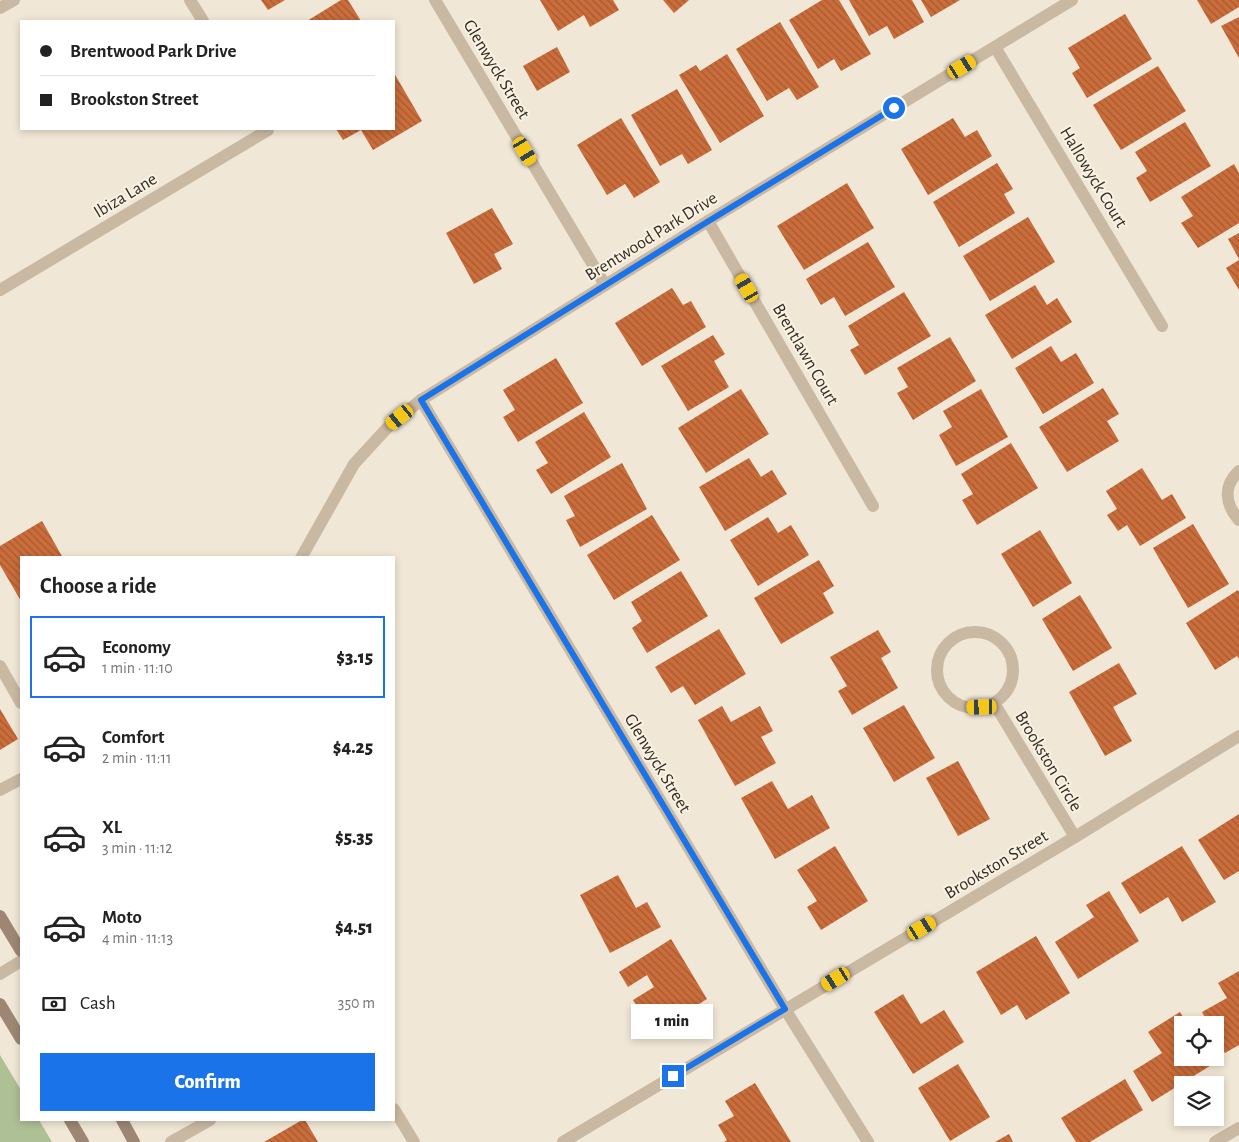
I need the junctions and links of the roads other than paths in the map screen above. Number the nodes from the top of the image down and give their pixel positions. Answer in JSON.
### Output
{"nodes":[{"id":1,"x":14,"y":0,"type":"edge"},
{"id":2,"x":190,"y":0,"type":"edge"},
{"id":3,"x":435,"y":0,"type":"edge"},
{"id":4,"x":1072,"y":0,"type":"edge"},
{"id":5,"x":0,"y":8,"type":"edge"},
{"id":6,"x":201,"y":20,"type":"edge"},
{"id":7,"x":995,"y":46,"type":"junction"},
{"id":8,"x":267,"y":130,"type":"edge"},
{"id":9,"x":708,"y":220,"type":"junction"},
{"id":10,"x":605,"y":285,"type":"junction"},
{"id":11,"x":0,"y":290,"type":"edge"},
{"id":12,"x":1162,"y":326,"type":"dead end"},
{"id":13,"x":421,"y":400,"type":"junction"},
{"id":14,"x":1239,"y":471,"type":"edge"},
{"id":15,"x":874,"y":506,"type":"dead end"},
{"id":16,"x":1239,"y":520,"type":"edge"},
{"id":17,"x":302,"y":556,"type":"edge"},
{"id":18,"x":0,"y":666,"type":"edge"},
{"id":19,"x":20,"y":701,"type":"edge"},
{"id":20,"x":994,"y":703,"type":"junction"},
{"id":21,"x":1239,"y":736,"type":"edge"},
{"id":22,"x":20,"y":780,"type":"edge"},
{"id":23,"x":0,"y":790,"type":"edge"},
{"id":24,"x":1075,"y":837,"type":"junction"},
{"id":25,"x":0,"y":916,"type":"edge"},
{"id":26,"x":20,"y":949,"type":"edge"},
{"id":27,"x":20,"y":962,"type":"edge"},
{"id":28,"x":0,"y":974,"type":"edge"},
{"id":29,"x":0,"y":1004,"type":"edge"},
{"id":30,"x":785,"y":1009,"type":"junction"},
{"id":31,"x":20,"y":1038,"type":"edge"},
{"id":32,"x":395,"y":1111,"type":"edge"},
{"id":33,"x":71,"y":1121,"type":"edge"},
{"id":34,"x":123,"y":1121,"type":"edge"},
{"id":35,"x":206,"y":1121,"type":"edge"},
{"id":36,"x":192,"y":1124,"type":"edge"},
{"id":37,"x":1239,"y":1128,"type":"edge"},
{"id":38,"x":580,"y":1138,"type":"edge"},
{"id":39,"x":83,"y":1142,"type":"edge"},
{"id":40,"x":134,"y":1142,"type":"edge"},
{"id":41,"x":171,"y":1142,"type":"edge"},
{"id":42,"x":414,"y":1142,"type":"edge"},
{"id":43,"x":563,"y":1142,"type":"edge"},
{"id":44,"x":868,"y":1142,"type":"edge"},
{"id":45,"x":1215,"y":1142,"type":"edge"}],
"edges":[{"from":1,"to":5,"type":"street"},
{"from":2,"to":6,"type":"street"},
{"from":3,"to":10,"type":"street","name":"Glenwyck Street"},
{"from":4,"to":7,"type":"street","name":"Brentwood Park Drive"},
{"from":7,"to":9,"type":"street","name":"Brentwood Park Drive"},
{"from":7,"to":12,"type":"street","name":"Hallowyck Court"},
{"from":8,"to":11,"type":"street","name":"Ibiza Lane"},
{"from":9,"to":10,"type":"street","name":"Brentwood Park Drive"},
{"from":9,"to":15,"type":"street","name":"Brentlawn Court"},
{"from":10,"to":13,"type":"street","name":"Brentwood Park Drive"},
{"from":13,"to":17,"type":"street","name":"Brentwood Park Drive"},
{"from":13,"to":30,"type":"street","name":"Glenwyck Street"},
{"from":14,"to":16,"type":"street"},
{"from":18,"to":19,"type":"street"},
{"from":20,"to":20,"type":"street","name":"Brookston Circle"},
{"from":20,"to":24,"type":"street","name":"Brookston Circle"},
{"from":21,"to":24,"type":"street","name":"Brookston Street"},
{"from":22,"to":23,"type":"street"},
{"from":24,"to":30,"type":"street","name":"Brookston Street"},
{"from":25,"to":26,"type":"main road"},
{"from":27,"to":28,"type":"street"},
{"from":29,"to":31,"type":"main road"},
{"from":30,"to":38,"type":"street","name":"Brookston Street"},
{"from":30,"to":44,"type":"street","name":"Glenwyck Street"},
{"from":32,"to":42,"type":"street"},
{"from":33,"to":39,"type":"main road"},
{"from":34,"to":40,"type":"main road"},
{"from":35,"to":36,"type":"street"},
{"from":36,"to":41,"type":"street"},
{"from":37,"to":45,"type":"street"},
{"from":38,"to":43,"type":"street","name":"Brookston Street"}]}
